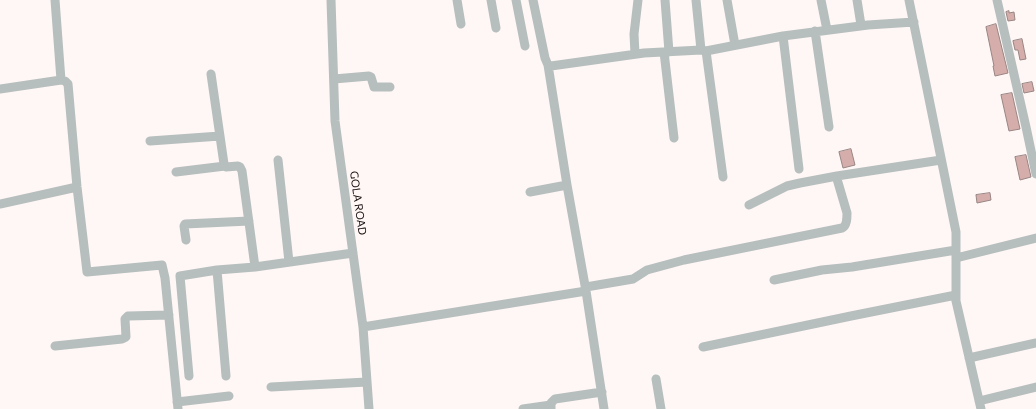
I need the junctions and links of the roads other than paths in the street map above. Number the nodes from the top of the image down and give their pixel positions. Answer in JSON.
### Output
{"nodes":[{"id":1,"x":55,"y":0,"type":"edge"},
{"id":2,"x":331,"y":0,"type":"edge"},
{"id":3,"x":457,"y":0,"type":"edge"},
{"id":4,"x":491,"y":0,"type":"edge"},
{"id":5,"x":516,"y":0,"type":"edge"},
{"id":6,"x":533,"y":0,"type":"edge"},
{"id":7,"x":638,"y":0,"type":"edge"},
{"id":8,"x":665,"y":0,"type":"edge"},
{"id":9,"x":696,"y":0,"type":"edge"},
{"id":10,"x":727,"y":0,"type":"edge"},
{"id":11,"x":821,"y":0,"type":"edge"},
{"id":12,"x":857,"y":0,"type":"edge"},
{"id":13,"x":909,"y":0,"type":"edge"},
{"id":14,"x":998,"y":0,"type":"edge"},
{"id":15,"x":914,"y":22,"type":"junction"},
{"id":16,"x":461,"y":24,"type":"dead end"},
{"id":17,"x":861,"y":25,"type":"junction"},
{"id":18,"x":496,"y":28,"type":"dead end"},
{"id":19,"x":826,"y":30,"type":"junction"},
{"id":20,"x":815,"y":32,"type":"junction"},
{"id":21,"x":783,"y":36,"type":"junction"},
{"id":22,"x":735,"y":45,"type":"junction"},
{"id":23,"x":524,"y":46,"type":"dead end"},
{"id":24,"x":704,"y":51,"type":"junction"},
{"id":25,"x":666,"y":52,"type":"junction"},
{"id":26,"x":635,"y":54,"type":"junction"},
{"id":27,"x":548,"y":65,"type":"junction"},
{"id":28,"x":212,"y":74,"type":"dead end"},
{"id":29,"x":334,"y":79,"type":"junction"},
{"id":30,"x":61,"y":80,"type":"junction"},
{"id":31,"x":390,"y":87,"type":"dead end"},
{"id":32,"x":0,"y":89,"type":"edge"},
{"id":33,"x":1036,"y":125,"type":"edge"},
{"id":34,"x":829,"y":127,"type":"dead end"},
{"id":35,"x":1026,"y":127,"type":"junction"},
{"id":36,"x":220,"y":136,"type":"junction"},
{"id":37,"x":674,"y":138,"type":"dead end"},
{"id":38,"x":150,"y":142,"type":"dead end"},
{"id":39,"x":278,"y":160,"type":"dead end"},
{"id":40,"x":941,"y":160,"type":"junction"},
{"id":41,"x":225,"y":166,"type":"junction"},
{"id":42,"x":799,"y":169,"type":"dead end"},
{"id":43,"x":176,"y":172,"type":"dead end"},
{"id":44,"x":1036,"y":174,"type":"edge"},
{"id":45,"x":724,"y":176,"type":"dead end"},
{"id":46,"x":837,"y":176,"type":"junction"},
{"id":47,"x":567,"y":185,"type":"junction"},
{"id":48,"x":77,"y":186,"type":"junction"},
{"id":49,"x":530,"y":192,"type":"dead end"},
{"id":50,"x":0,"y":204,"type":"edge"},
{"id":51,"x":749,"y":205,"type":"dead end"},
{"id":52,"x":249,"y":221,"type":"junction"},
{"id":53,"x":1036,"y":238,"type":"edge"},
{"id":54,"x":186,"y":240,"type":"dead end"},
{"id":55,"x":353,"y":253,"type":"junction"},
{"id":56,"x":956,"y":254,"type":"junction"},
{"id":57,"x":289,"y":262,"type":"junction"},
{"id":58,"x":254,"y":267,"type":"junction"},
{"id":59,"x":216,"y":270,"type":"junction"},
{"id":60,"x":774,"y":280,"type":"dead end"},
{"id":61,"x":586,"y":289,"type":"junction"},
{"id":62,"x":956,"y":295,"type":"junction"},
{"id":63,"x":169,"y":315,"type":"junction"},
{"id":64,"x":363,"y":328,"type":"junction"},
{"id":65,"x":1036,"y":343,"type":"edge"},
{"id":66,"x":55,"y":346,"type":"dead end"},
{"id":67,"x":703,"y":347,"type":"dead end"},
{"id":68,"x":969,"y":358,"type":"junction"},
{"id":69,"x":189,"y":376,"type":"dead end"},
{"id":70,"x":226,"y":376,"type":"dead end"},
{"id":71,"x":656,"y":379,"type":"dead end"},
{"id":72,"x":367,"y":382,"type":"junction"},
{"id":73,"x":271,"y":387,"type":"dead end"},
{"id":74,"x":1036,"y":387,"type":"edge"},
{"id":75,"x":602,"y":392,"type":"junction"},
{"id":76,"x":229,"y":396,"type":"dead end"},
{"id":77,"x":980,"y":405,"type":"edge"},
{"id":78,"x":177,"y":406,"type":"edge"},
{"id":79,"x":551,"y":407,"type":"edge"},
{"id":80,"x":369,"y":409,"type":"edge"},
{"id":81,"x":523,"y":409,"type":"edge"},
{"id":82,"x":604,"y":409,"type":"edge"},
{"id":83,"x":661,"y":409,"type":"edge"}],
"edges":[{"from":1,"to":30,"type":"street"},
{"from":2,"to":29,"type":"street","name":"GOLA ROAD"},
{"from":3,"to":16,"type":"street"},
{"from":4,"to":18,"type":"street"},
{"from":5,"to":23,"type":"street"},
{"from":6,"to":27,"type":"street"},
{"from":7,"to":26,"type":"street"},
{"from":8,"to":25,"type":"street"},
{"from":9,"to":24,"type":"street"},
{"from":10,"to":22,"type":"street"},
{"from":11,"to":19,"type":"street"},
{"from":12,"to":17,"type":"street"},
{"from":13,"to":15,"type":"street"},
{"from":14,"to":35,"type":"street"},
{"from":15,"to":17,"type":"street"},
{"from":15,"to":40,"type":"street"},
{"from":17,"to":19,"type":"street"},
{"from":19,"to":20,"type":"street"},
{"from":20,"to":21,"type":"street"},
{"from":20,"to":34,"type":"street"},
{"from":21,"to":22,"type":"street"},
{"from":21,"to":42,"type":"street"},
{"from":22,"to":24,"type":"street"},
{"from":24,"to":25,"type":"street"},
{"from":24,"to":45,"type":"street"},
{"from":25,"to":26,"type":"street"},
{"from":25,"to":37,"type":"street"},
{"from":26,"to":27,"type":"street"},
{"from":27,"to":47,"type":"street"},
{"from":28,"to":36,"type":"street"},
{"from":29,"to":31,"type":"street"},
{"from":29,"to":55,"type":"street","name":"GOLA ROAD"},
{"from":30,"to":32,"type":"street"},
{"from":30,"to":48,"type":"street"},
{"from":33,"to":35,"type":"street"},
{"from":35,"to":44,"type":"street"},
{"from":36,"to":38,"type":"street"},
{"from":36,"to":41,"type":"street"},
{"from":39,"to":57,"type":"street"},
{"from":40,"to":46,"type":"street"},
{"from":40,"to":56,"type":"street"},
{"from":41,"to":43,"type":"street"},
{"from":41,"to":52,"type":"street"},
{"from":46,"to":51,"type":"street"},
{"from":46,"to":61,"type":"street"},
{"from":47,"to":49,"type":"street"},
{"from":47,"to":61,"type":"street"},
{"from":48,"to":50,"type":"street"},
{"from":48,"to":63,"type":"street"},
{"from":52,"to":54,"type":"street"},
{"from":52,"to":58,"type":"street"},
{"from":53,"to":56,"type":"street"},
{"from":55,"to":57,"type":"street"},
{"from":55,"to":64,"type":"street","name":"GOLA ROAD"},
{"from":56,"to":60,"type":"street"},
{"from":56,"to":62,"type":"street"},
{"from":57,"to":58,"type":"street"},
{"from":58,"to":59,"type":"street"},
{"from":59,"to":69,"type":"street"},
{"from":59,"to":70,"type":"street"},
{"from":61,"to":64,"type":"street"},
{"from":61,"to":75,"type":"street"},
{"from":62,"to":67,"type":"street"},
{"from":62,"to":68,"type":"street"},
{"from":63,"to":66,"type":"street"},
{"from":63,"to":78,"type":"street"},
{"from":64,"to":72,"type":"street","name":"GOLA ROAD"},
{"from":65,"to":68,"type":"street"},
{"from":68,"to":77,"type":"street"},
{"from":71,"to":83,"type":"street"},
{"from":72,"to":73,"type":"street"},
{"from":72,"to":80,"type":"street","name":"GOLA ROAD"},
{"from":74,"to":77,"type":"street"},
{"from":75,"to":79,"type":"street"},
{"from":75,"to":82,"type":"street"},
{"from":76,"to":78,"type":"street"},
{"from":79,"to":81,"type":"street"}]}
